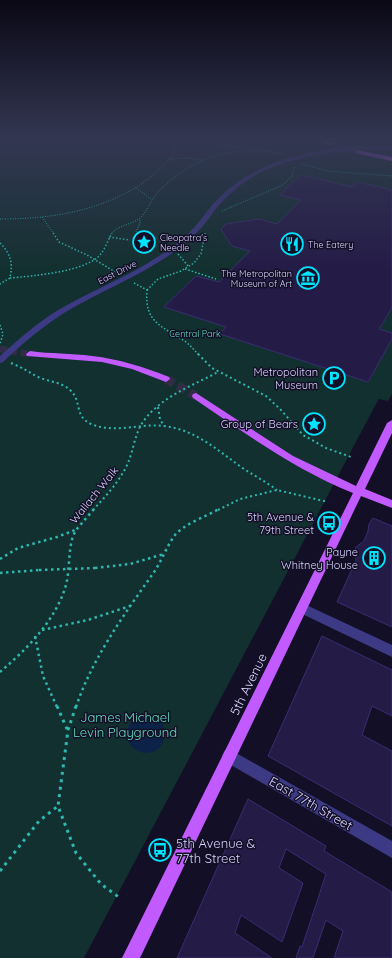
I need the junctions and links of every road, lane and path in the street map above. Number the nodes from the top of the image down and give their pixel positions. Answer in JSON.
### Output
{"nodes":[{"id":1,"x":142,"y":184,"type":"edge"},
{"id":2,"x":168,"y":184,"type":"edge"},
{"id":3,"x":239,"y":184,"type":"edge"},
{"id":4,"x":284,"y":184,"type":"edge"},
{"id":5,"x":136,"y":188,"type":"junction"},
{"id":6,"x":152,"y":200,"type":"junction"},
{"id":7,"x":219,"y":213,"type":"dead end"},
{"id":8,"x":42,"y":217,"type":"junction"},
{"id":9,"x":140,"y":218,"type":"junction"},
{"id":10,"x":0,"y":219,"type":"edge"},
{"id":11,"x":206,"y":227,"type":"dead end"},
{"id":12,"x":138,"y":236,"type":"dead end"},
{"id":13,"x":109,"y":237,"type":"junction"},
{"id":14,"x":130,"y":240,"type":"dead end"},
{"id":15,"x":0,"y":243,"type":"edge"},
{"id":16,"x":173,"y":250,"type":"junction"},
{"id":17,"x":94,"y":259,"type":"junction"},
{"id":18,"x":189,"y":267,"type":"junction"},
{"id":19,"x":184,"y":269,"type":"junction"},
{"id":20,"x":118,"y":274,"type":"dead end"},
{"id":21,"x":10,"y":278,"type":"junction"},
{"id":22,"x":216,"y":279,"type":"dead end"},
{"id":23,"x":131,"y":281,"type":"dead end"},
{"id":24,"x":0,"y":286,"type":"edge"},
{"id":25,"x":147,"y":290,"type":"junction"},
{"id":26,"x":0,"y":325,"type":"edge"},
{"id":27,"x":0,"y":344,"type":"edge"},
{"id":28,"x":30,"y":354,"type":"tunnel mouth"},
{"id":29,"x":4,"y":361,"type":"edge"},
{"id":30,"x":218,"y":372,"type":"junction"},
{"id":31,"x":166,"y":379,"type":"tunnel mouth"},
{"id":32,"x":196,"y":396,"type":"tunnel mouth"},
{"id":33,"x":158,"y":407,"type":"junction"},
{"id":34,"x":392,"y":423,"type":"edge"},
{"id":35,"x":164,"y":426,"type":"junction"},
{"id":36,"x":140,"y":427,"type":"junction"},
{"id":37,"x":351,"y":457,"type":"dead end"},
{"id":38,"x":277,"y":490,"type":"junction"},
{"id":39,"x":359,"y":491,"type":"junction"},
{"id":40,"x":328,"y":502,"type":"dead end"},
{"id":41,"x":392,"y":504,"type":"edge"},
{"id":42,"x":76,"y":530,"type":"junction"},
{"id":43,"x":165,"y":554,"type":"junction"},
{"id":44,"x":0,"y":559,"type":"edge"},
{"id":45,"x":0,"y":573,"type":"edge"},
{"id":46,"x":131,"y":605,"type":"junction"},
{"id":47,"x":302,"y":608,"type":"junction"},
{"id":48,"x":40,"y":630,"type":"junction"},
{"id":49,"x":35,"y":636,"type":"junction"},
{"id":50,"x":392,"y":651,"type":"edge"},
{"id":51,"x":0,"y":672,"type":"edge"},
{"id":52,"x":68,"y":730,"type":"junction"},
{"id":53,"x":229,"y":756,"type":"junction"},
{"id":54,"x":58,"y":806,"type":"junction"},
{"id":55,"x":392,"y":850,"type":"edge"},
{"id":56,"x":0,"y":871,"type":"edge"},
{"id":57,"x":120,"y":898,"type":"dead end"},
{"id":58,"x":131,"y":958,"type":"edge"}],
"edges":[{"from":1,"to":5,"type":"path"},
{"from":2,"to":6,"type":"path"},
{"from":3,"to":16,"type":"street","name":"East Drive","bridge":true},
{"from":4,"to":7,"type":"path"},
{"from":5,"to":6,"type":"path"},
{"from":5,"to":8,"type":"path"},
{"from":6,"to":9,"type":"path"},
{"from":8,"to":10,"type":"path"},
{"from":8,"to":17,"type":"path"},
{"from":9,"to":12,"type":"path"},
{"from":9,"to":13,"type":"path"},
{"from":11,"to":18,"type":"path"},
{"from":13,"to":14,"type":"path"},
{"from":13,"to":17,"type":"path"},
{"from":15,"to":21,"type":"path"},
{"from":16,"to":18,"type":"path"},
{"from":16,"to":29,"type":"street","name":"East Drive"},
{"from":17,"to":20,"type":"path"},
{"from":17,"to":21,"type":"path"},
{"from":18,"to":19,"type":"path"},
{"from":19,"to":22,"type":"path"},
{"from":19,"to":25,"type":"path"},
{"from":21,"to":24,"type":"path"},
{"from":23,"to":25,"type":"path"},
{"from":25,"to":30,"type":"path"},
{"from":26,"to":27,"type":"path"},
{"from":28,"to":31,"type":"main road"},
{"from":29,"to":36,"type":"path"},
{"from":30,"to":33,"type":"path","name":"Wallach Walk"},
{"from":30,"to":37,"type":"path"},
{"from":32,"to":39,"type":"main road"},
{"from":33,"to":35,"type":"path"},
{"from":33,"to":36,"type":"path","name":"Wallach Walk"},
{"from":34,"to":39,"type":"main road","name":"5th Avenue"},
{"from":35,"to":36,"type":"path"},
{"from":35,"to":38,"type":"path"},
{"from":36,"to":42,"type":"path","name":"Wallach Walk"},
{"from":38,"to":40,"type":"path"},
{"from":38,"to":43,"type":"path"},
{"from":39,"to":41,"type":"main road"},
{"from":39,"to":47,"type":"main road","name":"5th Avenue"},
{"from":42,"to":44,"type":"path"},
{"from":42,"to":48,"type":"path","name":"Wallach Walk"},
{"from":43,"to":45,"type":"path","bridge":true},
{"from":43,"to":46,"type":"path"},
{"from":46,"to":48,"type":"path"},
{"from":46,"to":52,"type":"path"},
{"from":47,"to":50,"type":"street"},
{"from":47,"to":53,"type":"main road","name":"5th Avenue"},
{"from":48,"to":49,"type":"path","name":"Wallach Walk"},
{"from":49,"to":51,"type":"path","name":"Wallach Walk"},
{"from":49,"to":52,"type":"path"},
{"from":52,"to":54,"type":"path"},
{"from":53,"to":55,"type":"street","name":"East 77th Street"},
{"from":53,"to":58,"type":"main road","name":"5th Avenue"},
{"from":54,"to":56,"type":"path"},
{"from":54,"to":57,"type":"path"}]}
